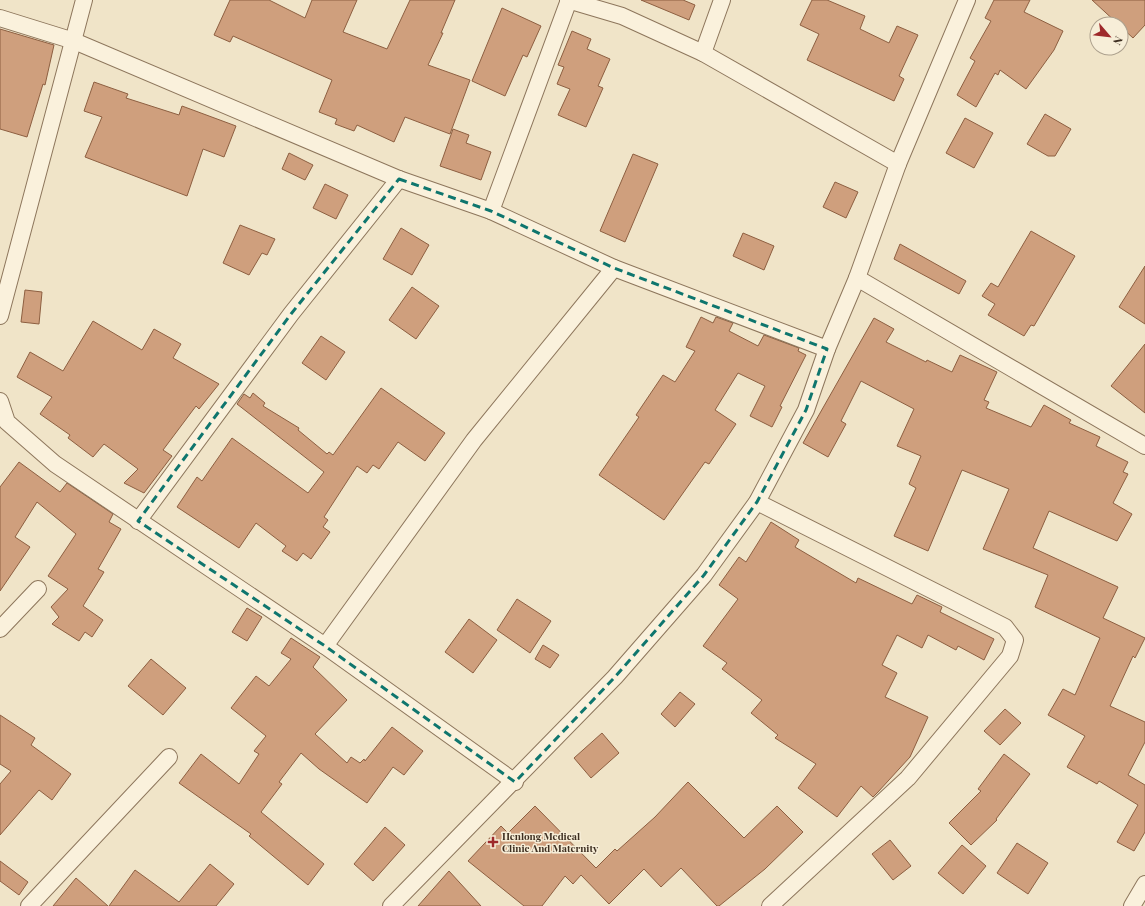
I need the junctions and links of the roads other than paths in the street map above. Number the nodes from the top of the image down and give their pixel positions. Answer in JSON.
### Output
{"nodes":[{"id":1,"x":84,"y":0,"type":"edge"},
{"id":2,"x":569,"y":0,"type":"edge"},
{"id":3,"x":722,"y":0,"type":"edge"},
{"id":4,"x":966,"y":0,"type":"edge"},
{"id":5,"x":0,"y":18,"type":"edge"},
{"id":6,"x":74,"y":41,"type":"junction"},
{"id":7,"x":703,"y":53,"type":"junction"},
{"id":8,"x":898,"y":164,"type":"junction"},
{"id":9,"x":399,"y":179,"type":"junction"},
{"id":10,"x":491,"y":211,"type":"junction"},
{"id":11,"x":614,"y":268,"type":"junction"},
{"id":12,"x":5,"y":275,"type":"edge"},
{"id":13,"x":857,"y":278,"type":"junction"},
{"id":14,"x":0,"y":316,"type":"edge"},
{"id":15,"x":827,"y":349,"type":"junction"},
{"id":16,"x":0,"y":401,"type":"edge"},
{"id":17,"x":1144,"y":442,"type":"edge"},
{"id":18,"x":757,"y":502,"type":"junction"},
{"id":19,"x":138,"y":521,"type":"junction"},
{"id":20,"x":38,"y":589,"type":"dead end"},
{"id":21,"x":0,"y":629,"type":"edge"},
{"id":22,"x":325,"y":646,"type":"junction"},
{"id":23,"x":169,"y":757,"type":"dead end"},
{"id":24,"x":515,"y":782,"type":"junction"},
{"id":25,"x":1145,"y":884,"type":"edge"},
{"id":26,"x":29,"y":906,"type":"edge"},
{"id":27,"x":391,"y":906,"type":"edge"},
{"id":28,"x":770,"y":906,"type":"edge"},
{"id":29,"x":1132,"y":906,"type":"edge"}],
"edges":[{"from":1,"to":6,"type":"street"},
{"from":2,"to":7,"type":"street"},
{"from":2,"to":10,"type":"street"},
{"from":3,"to":7,"type":"street"},
{"from":4,"to":8,"type":"street"},
{"from":5,"to":6,"type":"street"},
{"from":6,"to":9,"type":"street"},
{"from":6,"to":12,"type":"street"},
{"from":7,"to":8,"type":"street"},
{"from":8,"to":13,"type":"street"},
{"from":9,"to":10,"type":"street"},
{"from":9,"to":19,"type":"street"},
{"from":10,"to":11,"type":"street"},
{"from":11,"to":15,"type":"street"},
{"from":11,"to":22,"type":"street"},
{"from":12,"to":14,"type":"street"},
{"from":13,"to":15,"type":"street"},
{"from":13,"to":17,"type":"street"},
{"from":15,"to":18,"type":"street"},
{"from":16,"to":19,"type":"street"},
{"from":18,"to":24,"type":"street"},
{"from":18,"to":28,"type":"street"},
{"from":19,"to":22,"type":"street"},
{"from":20,"to":21,"type":"street"},
{"from":22,"to":24,"type":"street"},
{"from":23,"to":26,"type":"street"},
{"from":24,"to":27,"type":"street"},
{"from":25,"to":29,"type":"street"}]}
